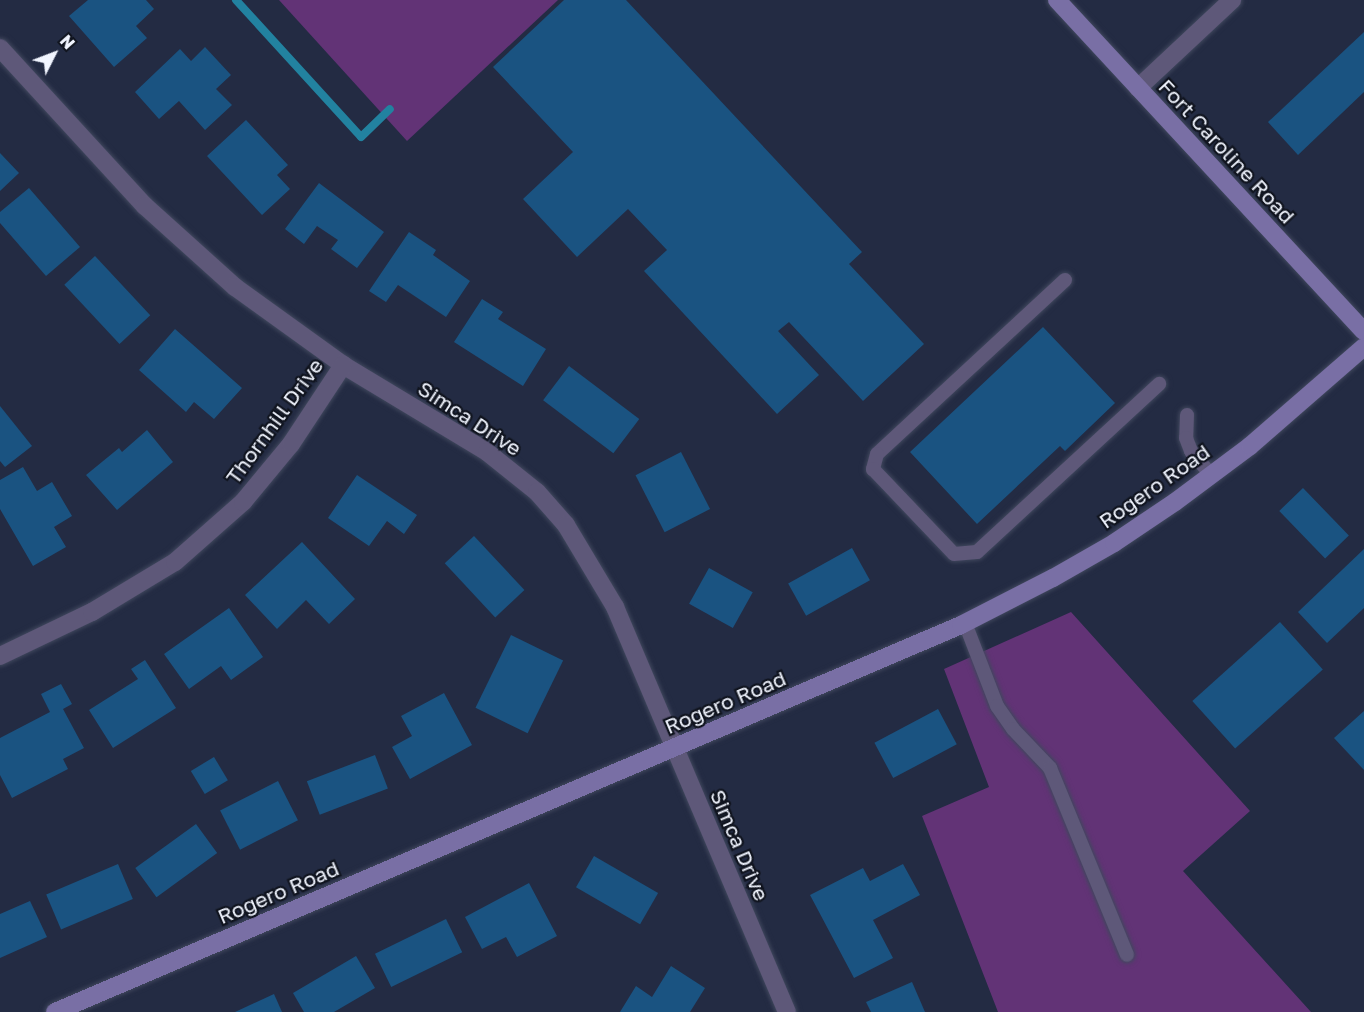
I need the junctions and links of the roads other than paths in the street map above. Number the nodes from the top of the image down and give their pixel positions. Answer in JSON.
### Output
{"nodes":[{"id":1,"x":1057,"y":0,"type":"edge"},
{"id":2,"x":1232,"y":0,"type":"edge"},
{"id":3,"x":0,"y":48,"type":"edge"},
{"id":4,"x":1138,"y":88,"type":"junction"},
{"id":5,"x":1065,"y":280,"type":"dead end"},
{"id":6,"x":1364,"y":331,"type":"edge"},
{"id":7,"x":1364,"y":347,"type":"edge"},
{"id":8,"x":343,"y":365,"type":"junction"},
{"id":9,"x":1159,"y":384,"type":"dead end"},
{"id":10,"x":1187,"y":415,"type":"dead end"},
{"id":11,"x":1211,"y":475,"type":"junction"},
{"id":12,"x":965,"y":622,"type":"junction"},
{"id":13,"x":0,"y":656,"type":"edge"},
{"id":14,"x":675,"y":748,"type":"junction"},
{"id":15,"x":1127,"y":955,"type":"dead end"},
{"id":16,"x":55,"y":1012,"type":"edge"},
{"id":17,"x":787,"y":1012,"type":"edge"}],
"edges":[{"from":1,"to":4,"type":"street","name":"Fort Caroline Road"},
{"from":2,"to":4,"type":"street"},
{"from":3,"to":8,"type":"street","name":"Simca Drive"},
{"from":4,"to":6,"type":"street","name":"Fort Caroline Road"},
{"from":5,"to":9,"type":"lane"},
{"from":7,"to":11,"type":"street","name":"Rogero Road"},
{"from":8,"to":13,"type":"street","name":"Thornhill Drive"},
{"from":8,"to":14,"type":"street","name":"Simca Drive"},
{"from":10,"to":11,"type":"lane"},
{"from":11,"to":12,"type":"street","name":"Rogero Road"},
{"from":12,"to":14,"type":"street","name":"Rogero Road"},
{"from":12,"to":15,"type":"lane"},
{"from":14,"to":16,"type":"street","name":"Rogero Road"},
{"from":14,"to":17,"type":"street","name":"Simca Drive"}]}
